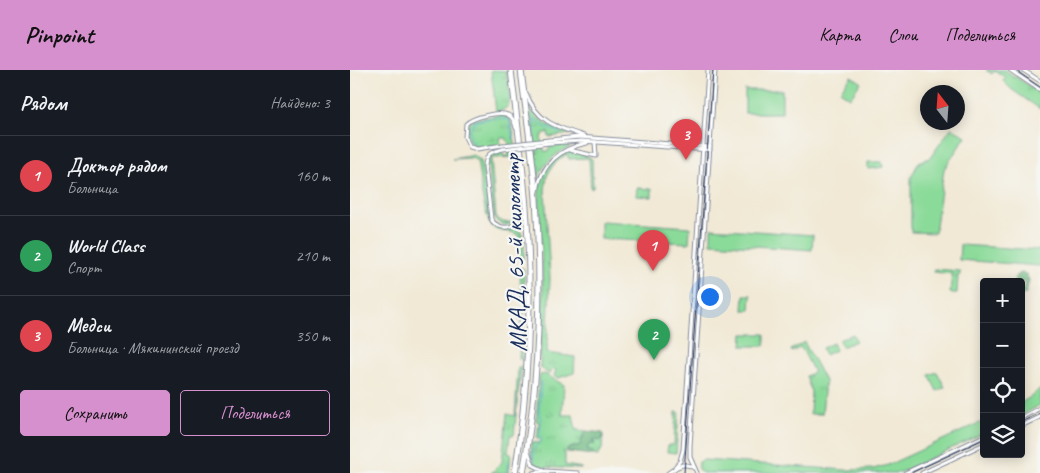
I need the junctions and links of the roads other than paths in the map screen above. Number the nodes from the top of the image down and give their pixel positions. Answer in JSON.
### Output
{"nodes":[{"id":1,"x":511,"y":70,"type":"edge"},
{"id":2,"x":708,"y":70,"type":"edge"},
{"id":3,"x":715,"y":70,"type":"edge"},
{"id":4,"x":1010,"y":70,"type":"edge"},
{"id":5,"x":1022,"y":70,"type":"edge"},
{"id":6,"x":521,"y":71,"type":"edge"},
{"id":7,"x":1040,"y":82,"type":"edge"},
{"id":8,"x":523,"y":85,"type":"junction"},
{"id":9,"x":1040,"y":90,"type":"edge"},
{"id":10,"x":578,"y":135,"type":"junction"},
{"id":11,"x":594,"y":139,"type":"junction"},
{"id":12,"x":520,"y":141,"type":"junction"},
{"id":13,"x":549,"y":141,"type":"junction"},
{"id":14,"x":574,"y":141,"type":"junction"},
{"id":15,"x":503,"y":147,"type":"junction"},
{"id":16,"x":703,"y":148,"type":"junction"},
{"id":17,"x":710,"y":148,"type":"junction"},
{"id":18,"x":565,"y":151,"type":"junction"},
{"id":19,"x":525,"y":202,"type":"junction"},
{"id":20,"x":536,"y":205,"type":"junction"},
{"id":21,"x":1040,"y":408,"type":"edge"},
{"id":22,"x":1025,"y":416,"type":"edge"},
{"id":23,"x":1040,"y":417,"type":"edge"},
{"id":24,"x":1025,"y":424,"type":"edge"},
{"id":25,"x":980,"y":438,"type":"edge"},
{"id":26,"x":980,"y":446,"type":"edge"},
{"id":27,"x":527,"y":449,"type":"junction"},
{"id":28,"x":546,"y":471,"type":"junction"},
{"id":29,"x":672,"y":471,"type":"edge"},
{"id":30,"x":697,"y":472,"type":"edge"},
{"id":31,"x":515,"y":473,"type":"edge"},
{"id":32,"x":523,"y":473,"type":"edge"},
{"id":33,"x":533,"y":473,"type":"edge"},
{"id":34,"x":578,"y":473,"type":"edge"},
{"id":35,"x":905,"y":473,"type":"edge"},
{"id":36,"x":922,"y":473,"type":"edge"}],
"edges":[{"from":1,"to":12,"type":"highway","name":"МКАД, 65-й километр"},
{"from":2,"to":16,"type":"main road"},
{"from":3,"to":17,"type":"main road"},
{"from":4,"to":9,"type":"main road"},
{"from":5,"to":7,"type":"main road"},
{"from":6,"to":8,"type":"highway","name":"МКАД, 65-й километр"},
{"from":8,"to":10,"type":"main road"},
{"from":8,"to":20,"type":"highway","name":"МКАД, 65-й километр"},
{"from":10,"to":11,"type":"main road"},
{"from":10,"to":13,"type":"main road"},
{"from":10,"to":14,"type":"main road"},
{"from":11,"to":14,"type":"main road"},
{"from":11,"to":16,"type":"main road"},
{"from":11,"to":18,"type":"main road"},
{"from":11,"to":18,"type":"main road"},
{"from":12,"to":15,"type":"main road"},
{"from":12,"to":19,"type":"highway","name":"МКАД, 65-й километр"},
{"from":13,"to":14,"type":"main road"},
{"from":13,"to":15,"type":"main road","bridge":true},
{"from":15,"to":19,"type":"main road"},
{"from":16,"to":17,"type":"main road"},
{"from":16,"to":29,"type":"main road"},
{"from":17,"to":30,"type":"main road"},
{"from":18,"to":20,"type":"main road"},
{"from":19,"to":31,"type":"highway","name":"МКАД, 65-й километр"},
{"from":20,"to":27,"type":"highway","name":"МКАД, 65-й километр"},
{"from":21,"to":22,"type":"main road"},
{"from":23,"to":24,"type":"main road"},
{"from":25,"to":35,"type":"main road"},
{"from":26,"to":36,"type":"main road"},
{"from":27,"to":28,"type":"main road"},
{"from":27,"to":32,"type":"highway","name":"МКАД, 65-й километр"},
{"from":28,"to":33,"type":"main road"},
{"from":28,"to":34,"type":"main road"},
{"from":29,"to":30,"type":"main road"}]}
